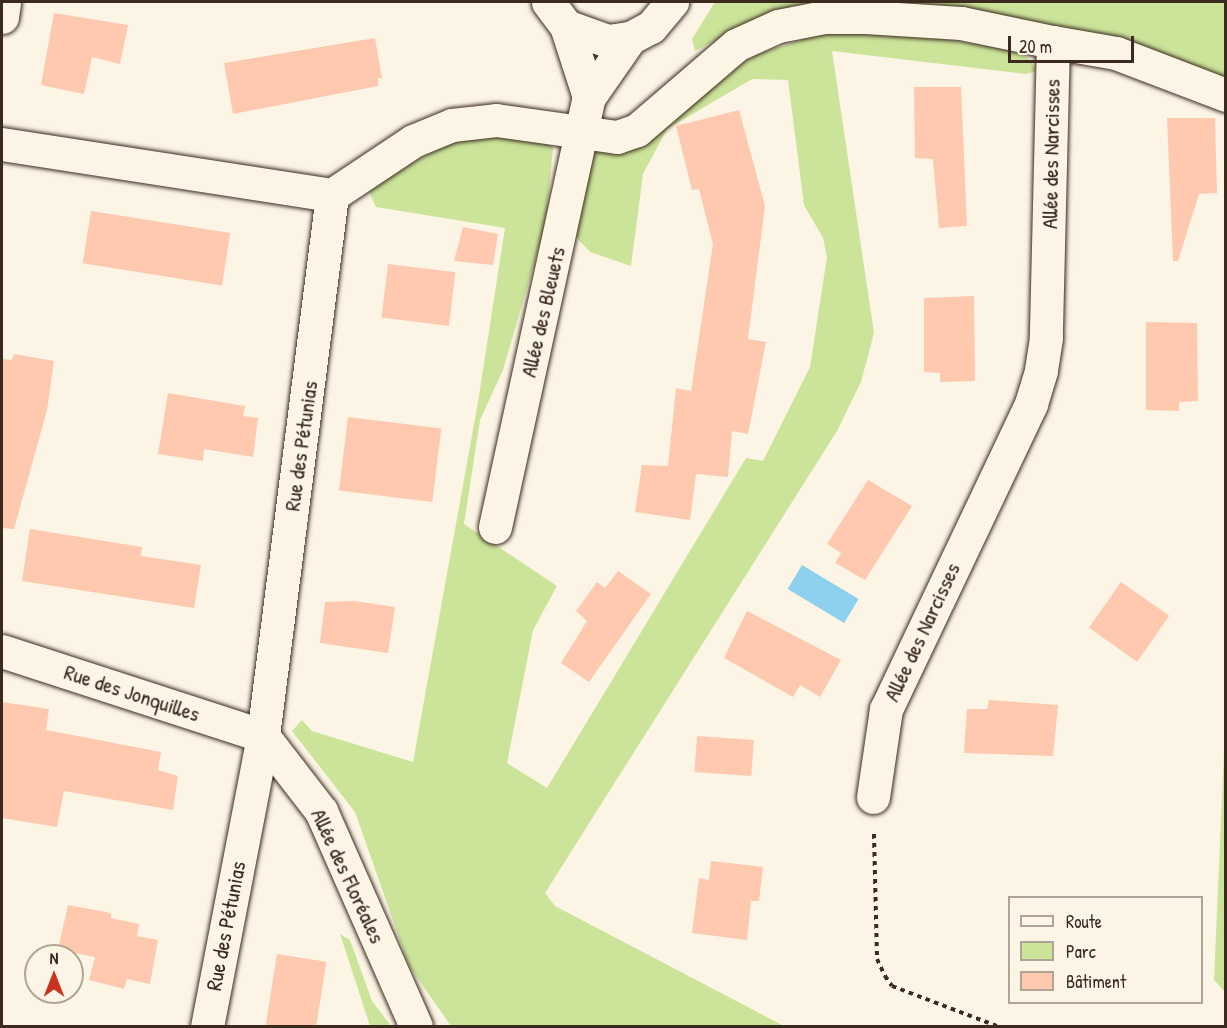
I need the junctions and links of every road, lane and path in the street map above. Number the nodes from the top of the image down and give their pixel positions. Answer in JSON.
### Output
{"nodes":[{"id":1,"x":4,"y":2,"type":"edge"},
{"id":2,"x":672,"y":2,"type":"edge"},
{"id":3,"x":557,"y":14,"type":"edge"},
{"id":4,"x":2,"y":17,"type":"edge"},
{"id":5,"x":630,"y":38,"type":"junction"},
{"id":6,"x":1053,"y":42,"type":"junction"},
{"id":7,"x":1226,"y":95,"type":"edge"},
{"id":8,"x":590,"y":97,"type":"junction"},
{"id":9,"x":583,"y":135,"type":"junction"},
{"id":10,"x":2,"y":144,"type":"edge"},
{"id":11,"x":332,"y":195,"type":"junction"},
{"id":12,"x":495,"y":527,"type":"dead end"},
{"id":13,"x":2,"y":651,"type":"edge"},
{"id":14,"x":263,"y":736,"type":"junction"},
{"id":15,"x":873,"y":797,"type":"joint"},
{"id":16,"x":207,"y":1026,"type":"edge"},
{"id":17,"x":416,"y":1026,"type":"edge"},
{"id":18,"x":997,"y":1026,"type":"edge"}],
"edges":[{"from":1,"to":4,"type":"street"},
{"from":2,"to":5,"type":"street"},
{"from":3,"to":5,"type":"street"},
{"from":3,"to":8,"type":"street","name":"Allée des Bleuets"},
{"from":5,"to":8,"type":"street","name":"Allée des Bleuets"},
{"from":6,"to":7,"type":"street"},
{"from":6,"to":9,"type":"street"},
{"from":6,"to":15,"type":"street","name":"Allée des Narcisses"},
{"from":8,"to":9,"type":"street","name":"Allée des Bleuets"},
{"from":9,"to":11,"type":"street"},
{"from":9,"to":12,"type":"street","name":"Allée des Bleuets"},
{"from":10,"to":11,"type":"street"},
{"from":11,"to":14,"type":"street","name":"Rue des Pétunias"},
{"from":13,"to":14,"type":"street","name":"Rue des Jonquilles"},
{"from":14,"to":16,"type":"street","name":"Rue des Pétunias"},
{"from":14,"to":17,"type":"street","name":"Allée des Floréales"},
{"from":15,"to":18,"type":"path"}]}
